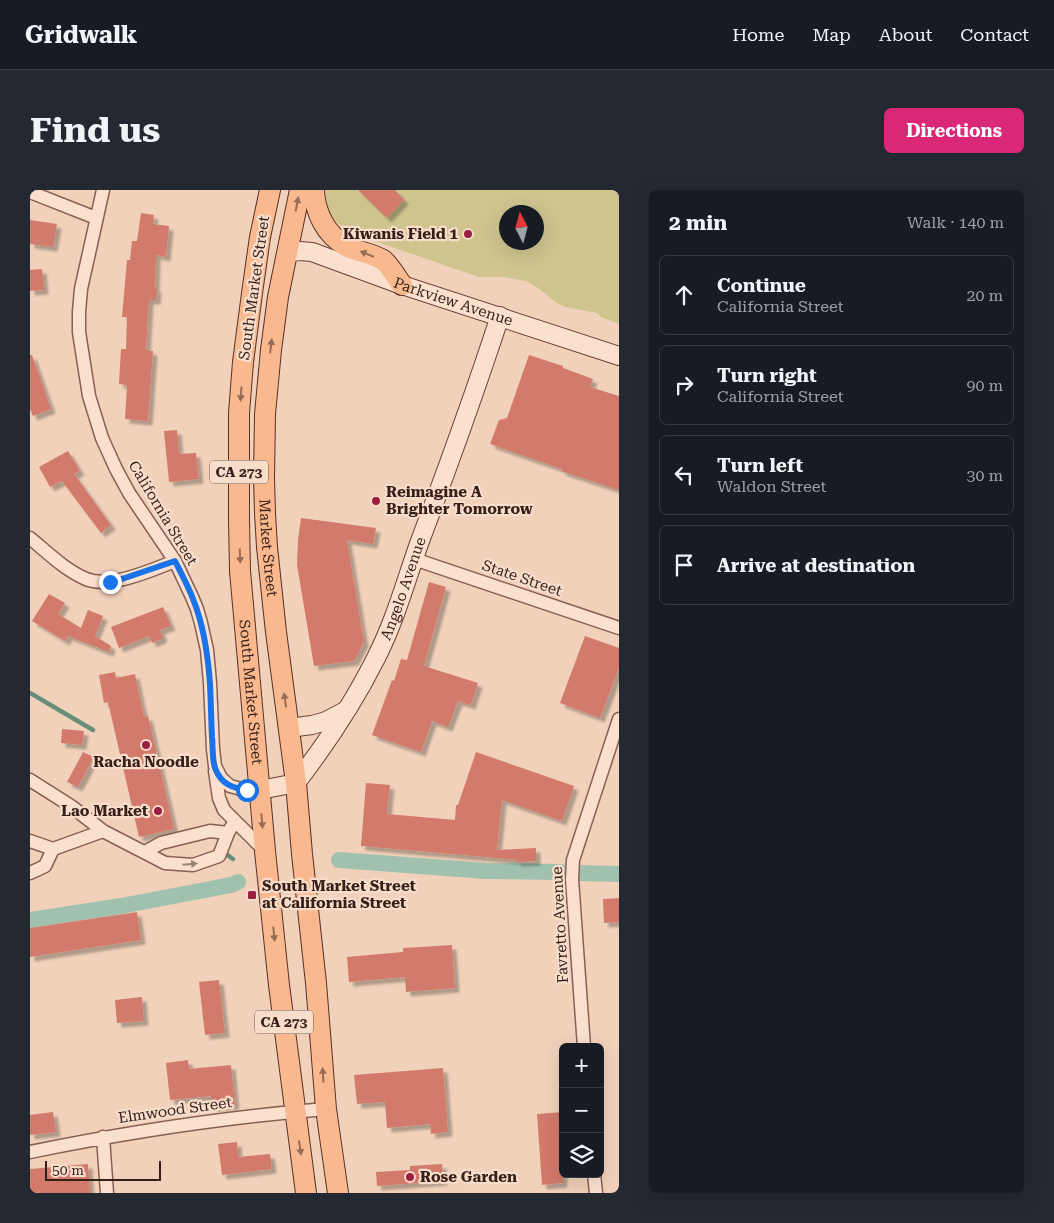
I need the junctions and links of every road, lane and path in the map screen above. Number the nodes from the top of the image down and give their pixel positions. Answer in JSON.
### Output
{"nodes":[{"id":1,"x":103,"y":190,"type":"edge"},
{"id":2,"x":270,"y":190,"type":"edge"},
{"id":3,"x":282,"y":190,"type":"edge"},
{"id":4,"x":300,"y":190,"type":"edge"},
{"id":5,"x":314,"y":190,"type":"edge"},
{"id":6,"x":30,"y":192,"type":"edge"},
{"id":7,"x":96,"y":218,"type":"junction"},
{"id":8,"x":287,"y":253,"type":"junction"},
{"id":9,"x":402,"y":285,"type":"junction"},
{"id":10,"x":252,"y":286,"type":"junction"},
{"id":11,"x":500,"y":316,"type":"junction"},
{"id":12,"x":619,"y":356,"type":"edge"},
{"id":13,"x":30,"y":538,"type":"edge"},
{"id":14,"x":414,"y":558,"type":"junction"},
{"id":15,"x":175,"y":561,"type":"junction"},
{"id":16,"x":619,"y":628,"type":"edge"},
{"id":17,"x":346,"y":711,"type":"junction"},
{"id":18,"x":619,"y":719,"type":"edge"},
{"id":19,"x":289,"y":728,"type":"junction"},
{"id":20,"x":215,"y":766,"type":"junction"},
{"id":21,"x":30,"y":780,"type":"edge"},
{"id":22,"x":296,"y":783,"type":"junction"},
{"id":23,"x":260,"y":790,"type":"junction"},
{"id":24,"x":235,"y":821,"type":"junction"},
{"id":25,"x":103,"y":831,"type":"junction"},
{"id":26,"x":228,"y":833,"type":"junction"},
{"id":27,"x":30,"y":841,"type":"edge"},
{"id":28,"x":53,"y":850,"type":"junction"},
{"id":29,"x":265,"y":851,"type":"junction"},
{"id":30,"x":144,"y":852,"type":"junction"},
{"id":31,"x":30,"y":873,"type":"edge"},
{"id":32,"x":584,"y":1043,"type":"edge"},
{"id":33,"x":326,"y":1109,"type":"junction"},
{"id":34,"x":295,"y":1111,"type":"junction"},
{"id":35,"x":103,"y":1137,"type":"junction"},
{"id":36,"x":30,"y":1152,"type":"edge"},
{"id":37,"x":594,"y":1178,"type":"edge"},
{"id":38,"x":107,"y":1193,"type":"edge"},
{"id":39,"x":306,"y":1193,"type":"edge"},
{"id":40,"x":338,"y":1193,"type":"edge"},
{"id":41,"x":596,"y":1193,"type":"edge"}],
"edges":[{"from":1,"to":7,"type":"street","name":"California Street"},
{"from":2,"to":10,"type":"main road","name":"South Market Street","number":"CA 273"},
{"from":3,"to":8,"type":"main road"},
{"from":8,"to":4,"type":"main road","name":"South Market Street","number":"CA 273","one_way":true},
{"from":9,"to":5,"type":"main road","one_way":true},
{"from":6,"to":7,"type":"street"},
{"from":7,"to":15,"type":"street","name":"California Street"},
{"from":8,"to":9,"type":"street","name":"Parkview Avenue"},
{"from":8,"to":10,"type":"main road"},
{"from":19,"to":8,"type":"main road","name":"Market Street","number":"CA 273","one_way":true},
{"from":9,"to":11,"type":"street","name":"Parkview Avenue"},
{"from":10,"to":23,"type":"main road","name":"South Market Street","number":"CA 273","one_way":true},
{"from":11,"to":12,"type":"street","name":"Parkview Avenue"},
{"from":11,"to":14,"type":"street","name":"Angelo Avenue"},
{"from":13,"to":15,"type":"street"},
{"from":14,"to":16,"type":"street","name":"State Street"},
{"from":14,"to":17,"type":"street","name":"Angelo Avenue"},
{"from":15,"to":20,"type":"street","name":"California Street"},
{"from":17,"to":19,"type":"street"},
{"from":17,"to":22,"type":"street","name":"Angelo Avenue"},
{"from":18,"to":32,"type":"street","name":"Favretto Avenue"},
{"from":19,"to":22,"type":"main road","name":"Market Street","number":"CA 273"},
{"from":20,"to":23,"type":"street"},
{"from":20,"to":24,"type":"street","name":"California Street"},
{"from":21,"to":25,"type":"street"},
{"from":22,"to":23,"type":"street"},
{"from":33,"to":22,"type":"main road","number":"CA 273","one_way":true},
{"from":23,"to":29,"type":"main road","name":"South Market Street","number":"CA 273","one_way":true},
{"from":24,"to":26,"type":"street"},
{"from":24,"to":29,"type":"street","name":"California Street"},
{"from":25,"to":28,"type":"street"},
{"from":25,"to":30,"type":"street"},
{"from":26,"to":30,"type":"street"},
{"from":30,"to":26,"type":"street","one_way":true},
{"from":27,"to":28,"type":"street"},
{"from":28,"to":31,"type":"street"},
{"from":29,"to":34,"type":"main road","name":"South Market Street","number":"CA 273","one_way":true},
{"from":33,"to":34,"type":"street","name":"Elmwood Street"},
{"from":33,"to":40,"type":"main road","number":"CA 273"},
{"from":34,"to":35,"type":"street","name":"Elmwood Street"},
{"from":34,"to":39,"type":"main road","name":"South Market Street","number":"CA 273","one_way":true},
{"from":35,"to":36,"type":"street","name":"Elmwood Street"},
{"from":35,"to":38,"type":"street"},
{"from":37,"to":41,"type":"street"}]}
